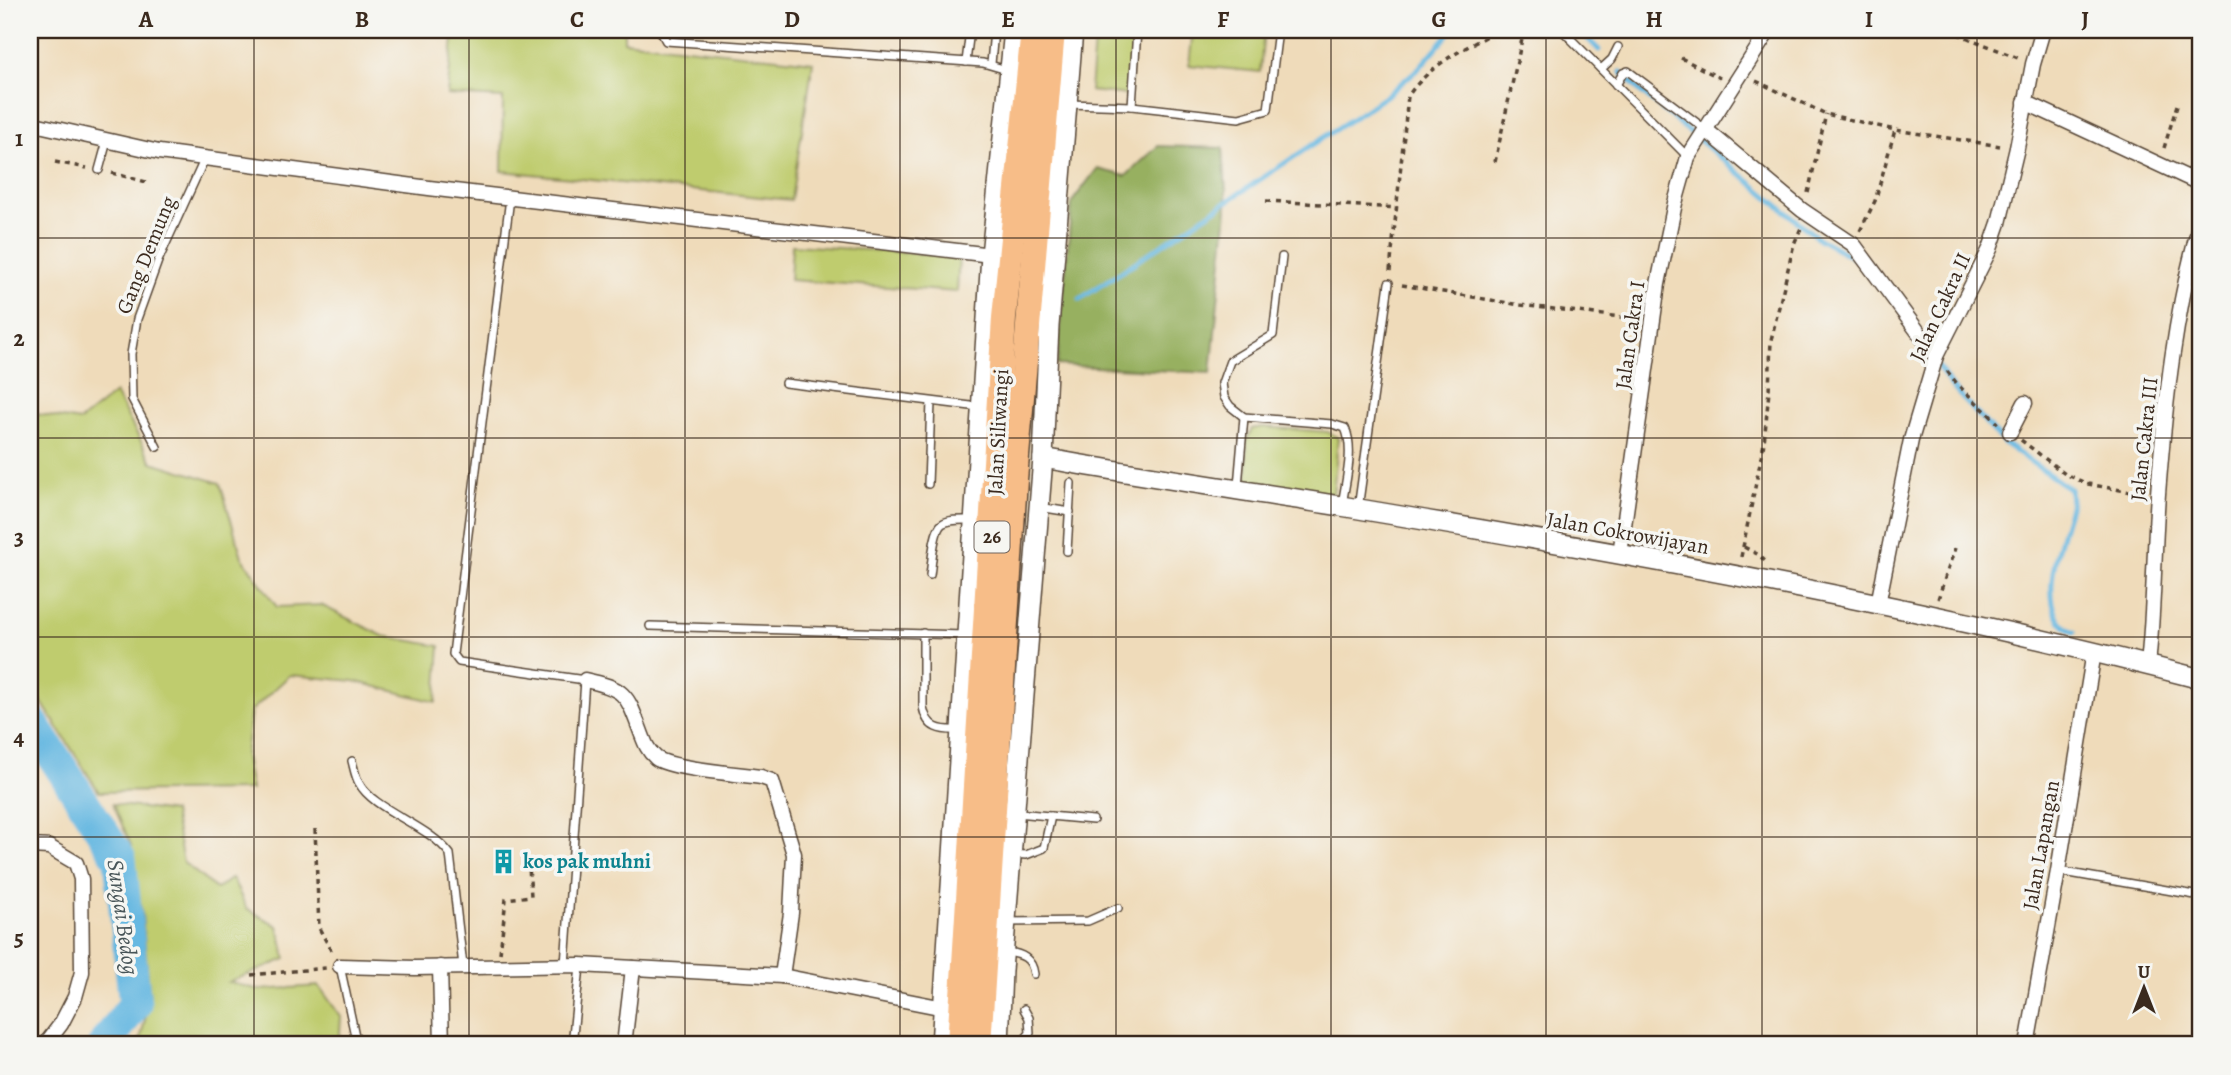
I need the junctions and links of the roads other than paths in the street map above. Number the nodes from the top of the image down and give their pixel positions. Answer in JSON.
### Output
{"nodes":[{"id":1,"x":660,"y":30,"type":"edge"},
{"id":2,"x":970,"y":30,"type":"edge"},
{"id":3,"x":994,"y":30,"type":"edge"},
{"id":4,"x":1014,"y":30,"type":"edge"},
{"id":5,"x":1033,"y":30,"type":"edge"},
{"id":6,"x":1053,"y":30,"type":"edge"},
{"id":7,"x":1073,"y":30,"type":"edge"},
{"id":8,"x":1137,"y":30,"type":"edge"},
{"id":9,"x":1278,"y":30,"type":"edge"},
{"id":10,"x":1562,"y":30,"type":"edge"},
{"id":11,"x":1769,"y":30,"type":"edge"},
{"id":12,"x":2043,"y":30,"type":"edge"},
{"id":13,"x":1618,"y":47,"type":"dead end"},
{"id":14,"x":966,"y":62,"type":"junction"},
{"id":15,"x":991,"y":64,"type":"junction"},
{"id":16,"x":1601,"y":69,"type":"junction"},
{"id":17,"x":1019,"y":73,"type":"junction"},
{"id":18,"x":1619,"y":79,"type":"junction"},
{"id":19,"x":2025,"y":102,"type":"junction"},
{"id":20,"x":1057,"y":103,"type":"junction"},
{"id":21,"x":1132,"y":106,"type":"junction"},
{"id":22,"x":30,"y":124,"type":"edge"},
{"id":23,"x":1704,"y":131,"type":"junction"},
{"id":24,"x":107,"y":141,"type":"junction"},
{"id":25,"x":1691,"y":153,"type":"junction"},
{"id":26,"x":206,"y":158,"type":"junction"},
{"id":27,"x":99,"y":170,"type":"road end"},
{"id":28,"x":2201,"y":184,"type":"edge"},
{"id":29,"x":510,"y":197,"type":"junction"},
{"id":30,"x":2201,"y":221,"type":"edge"},
{"id":31,"x":991,"y":255,"type":"junction"},
{"id":32,"x":1282,"y":257,"type":"dead end"},
{"id":33,"x":1389,"y":283,"type":"road end"},
{"id":34,"x":1935,"y":360,"type":"junction"},
{"id":35,"x":785,"y":383,"type":"dead end"},
{"id":36,"x":931,"y":402,"type":"junction"},
{"id":37,"x":2025,"y":403,"type":"dead end"},
{"id":38,"x":990,"y":408,"type":"junction"},
{"id":39,"x":1244,"y":417,"type":"junction"},
{"id":40,"x":2010,"y":432,"type":"road end"},
{"id":41,"x":157,"y":447,"type":"dead end"},
{"id":42,"x":1043,"y":457,"type":"junction"},
{"id":43,"x":1071,"y":483,"type":"dead end"},
{"id":44,"x":928,"y":484,"type":"dead end"},
{"id":45,"x":1237,"y":490,"type":"junction"},
{"id":46,"x":1038,"y":507,"type":"junction"},
{"id":47,"x":1350,"y":508,"type":"junction"},
{"id":48,"x":1070,"y":512,"type":"junction"},
{"id":49,"x":974,"y":520,"type":"junction"},
{"id":50,"x":1067,"y":551,"type":"dead end"},
{"id":51,"x":1620,"y":554,"type":"junction"},
{"id":52,"x":930,"y":575,"type":"dead end"},
{"id":53,"x":1878,"y":604,"type":"junction"},
{"id":54,"x":650,"y":626,"type":"dead end"},
{"id":55,"x":923,"y":633,"type":"junction"},
{"id":56,"x":976,"y":635,"type":"junction"},
{"id":57,"x":2094,"y":652,"type":"junction"},
{"id":58,"x":2148,"y":665,"type":"junction"},
{"id":59,"x":2201,"y":679,"type":"edge"},
{"id":60,"x":585,"y":680,"type":"junction"},
{"id":61,"x":961,"y":730,"type":"junction"},
{"id":62,"x":352,"y":761,"type":"dead end"},
{"id":63,"x":1015,"y":812,"type":"junction"},
{"id":64,"x":1051,"y":816,"type":"junction"},
{"id":65,"x":1093,"y":820,"type":"dead end"},
{"id":66,"x":30,"y":846,"type":"edge"},
{"id":67,"x":1012,"y":854,"type":"junction"},
{"id":68,"x":2059,"y":871,"type":"junction"},
{"id":69,"x":2201,"y":896,"type":"edge"},
{"id":70,"x":1118,"y":908,"type":"dead end"},
{"id":71,"x":1006,"y":922,"type":"junction"},
{"id":72,"x":994,"y":951,"type":"junction"},
{"id":73,"x":565,"y":965,"type":"junction"},
{"id":74,"x":580,"y":965,"type":"junction"},
{"id":75,"x":340,"y":966,"type":"joint"},
{"id":76,"x":463,"y":966,"type":"junction"},
{"id":77,"x":440,"y":967,"type":"junction"},
{"id":78,"x":633,"y":968,"type":"junction"},
{"id":79,"x":1034,"y":974,"type":"dead end"},
{"id":80,"x":782,"y":976,"type":"junction"},
{"id":81,"x":944,"y":1007,"type":"junction"},
{"id":82,"x":1024,"y":1009,"type":"dead end"},
{"id":83,"x":992,"y":1044,"type":"edge"},
{"id":84,"x":45,"y":1045,"type":"edge"},
{"id":85,"x":357,"y":1045,"type":"edge"},
{"id":86,"x":442,"y":1045,"type":"edge"},
{"id":87,"x":572,"y":1045,"type":"edge"},
{"id":88,"x":624,"y":1045,"type":"edge"},
{"id":89,"x":941,"y":1045,"type":"edge"},
{"id":90,"x":960,"y":1045,"type":"edge"},
{"id":91,"x":2027,"y":1045,"type":"edge"}],
"edges":[{"from":1,"to":14,"type":"lane"},
{"from":2,"to":14,"type":"lane"},
{"from":3,"to":15,"type":"lane"},
{"from":4,"to":17,"type":"street"},
{"from":5,"to":17,"type":"highway","name":"Jalan Siliwangi","number":"26"},
{"from":6,"to":20,"type":"highway","name":"Jalan Siliwangi","number":"26"},
{"from":7,"to":20,"type":"street"},
{"from":8,"to":21,"type":"lane"},
{"from":9,"to":21,"type":"lane"},
{"from":10,"to":16,"type":"lane"},
{"from":11,"to":23,"type":"street","name":"Jalan Cakra I"},
{"from":12,"to":19,"type":"street","name":"Jalan Cakra II"},
{"from":13,"to":16,"type":"lane"},
{"from":14,"to":15,"type":"lane"},
{"from":15,"to":17,"type":"lane"},
{"from":16,"to":18,"type":"lane"},
{"from":17,"to":31,"type":"street"},
{"from":17,"to":38,"type":"highway","name":"Jalan Siliwangi","number":"26"},
{"from":18,"to":23,"type":"lane"},
{"from":18,"to":25,"type":"lane"},
{"from":19,"to":28,"type":"street"},
{"from":19,"to":34,"type":"street","name":"Jalan Cakra II"},
{"from":20,"to":21,"type":"lane"},
{"from":20,"to":42,"type":"street"},
{"from":20,"to":72,"type":"highway","name":"Jalan Siliwangi","number":"26"},
{"from":22,"to":24,"type":"street"},
{"from":23,"to":25,"type":"street","name":"Jalan Cakra I"},
{"from":23,"to":34,"type":"street"},
{"from":24,"to":26,"type":"street"},
{"from":24,"to":27,"type":"lane"},
{"from":25,"to":51,"type":"street","name":"Jalan Cakra I"},
{"from":26,"to":29,"type":"street"},
{"from":26,"to":41,"type":"lane","name":"Gang Demung"},
{"from":29,"to":31,"type":"street"},
{"from":29,"to":60,"type":"lane"},
{"from":30,"to":58,"type":"street","name":"Jalan Cakra III"},
{"from":31,"to":38,"type":"street"},
{"from":32,"to":39,"type":"lane"},
{"from":33,"to":47,"type":"lane"},
{"from":34,"to":53,"type":"street","name":"Jalan Cakra II"},
{"from":35,"to":36,"type":"lane"},
{"from":36,"to":38,"type":"lane"},
{"from":36,"to":44,"type":"lane"},
{"from":37,"to":40,"type":"street"},
{"from":38,"to":49,"type":"street"},
{"from":38,"to":56,"type":"highway","name":"Jalan Siliwangi","number":"26"},
{"from":39,"to":45,"type":"lane"},
{"from":39,"to":47,"type":"lane"},
{"from":42,"to":45,"type":"street","name":"Jalan Cokrowijayan"},
{"from":42,"to":46,"type":"street"},
{"from":43,"to":48,"type":"lane"},
{"from":45,"to":47,"type":"street","name":"Jalan Cokrowijayan"},
{"from":46,"to":48,"type":"lane"},
{"from":46,"to":63,"type":"street"},
{"from":47,"to":51,"type":"street","name":"Jalan Cokrowijayan"},
{"from":48,"to":50,"type":"lane"},
{"from":49,"to":52,"type":"lane"},
{"from":49,"to":56,"type":"street"},
{"from":51,"to":53,"type":"street","name":"Jalan Cokrowijayan"},
{"from":53,"to":57,"type":"street","name":"Jalan Cokrowijayan"},
{"from":54,"to":55,"type":"lane"},
{"from":55,"to":56,"type":"lane"},
{"from":55,"to":61,"type":"lane"},
{"from":56,"to":61,"type":"street"},
{"from":56,"to":90,"type":"highway","name":"Jalan Siliwangi","number":"26"},
{"from":57,"to":58,"type":"street","name":"Jalan Cokrowijayan"},
{"from":57,"to":68,"type":"street","name":"Jalan Lapangan"},
{"from":58,"to":59,"type":"street","name":"Jalan Cokrowijayan"},
{"from":60,"to":73,"type":"lane"},
{"from":60,"to":80,"type":"street"},
{"from":61,"to":81,"type":"street"},
{"from":62,"to":76,"type":"lane"},
{"from":63,"to":64,"type":"lane"},
{"from":63,"to":67,"type":"street"},
{"from":64,"to":65,"type":"lane"},
{"from":64,"to":67,"type":"lane"},
{"from":66,"to":84,"type":"street"},
{"from":67,"to":71,"type":"street"},
{"from":68,"to":69,"type":"lane"},
{"from":68,"to":91,"type":"street","name":"Jalan Lapangan"},
{"from":70,"to":71,"type":"lane"},
{"from":71,"to":72,"type":"street"},
{"from":72,"to":79,"type":"lane"},
{"from":72,"to":83,"type":"highway","name":"Jalan Siliwangi","number":"26"},
{"from":73,"to":74,"type":"street"},
{"from":73,"to":76,"type":"street"},
{"from":74,"to":78,"type":"street"},
{"from":74,"to":87,"type":"lane"},
{"from":75,"to":77,"type":"street"},
{"from":75,"to":85,"type":"lane"},
{"from":76,"to":77,"type":"street"},
{"from":77,"to":86,"type":"street"},
{"from":78,"to":80,"type":"street"},
{"from":78,"to":88,"type":"street"},
{"from":80,"to":81,"type":"street"},
{"from":81,"to":89,"type":"street"},
{"from":82,"to":83,"type":"lane"}]}
